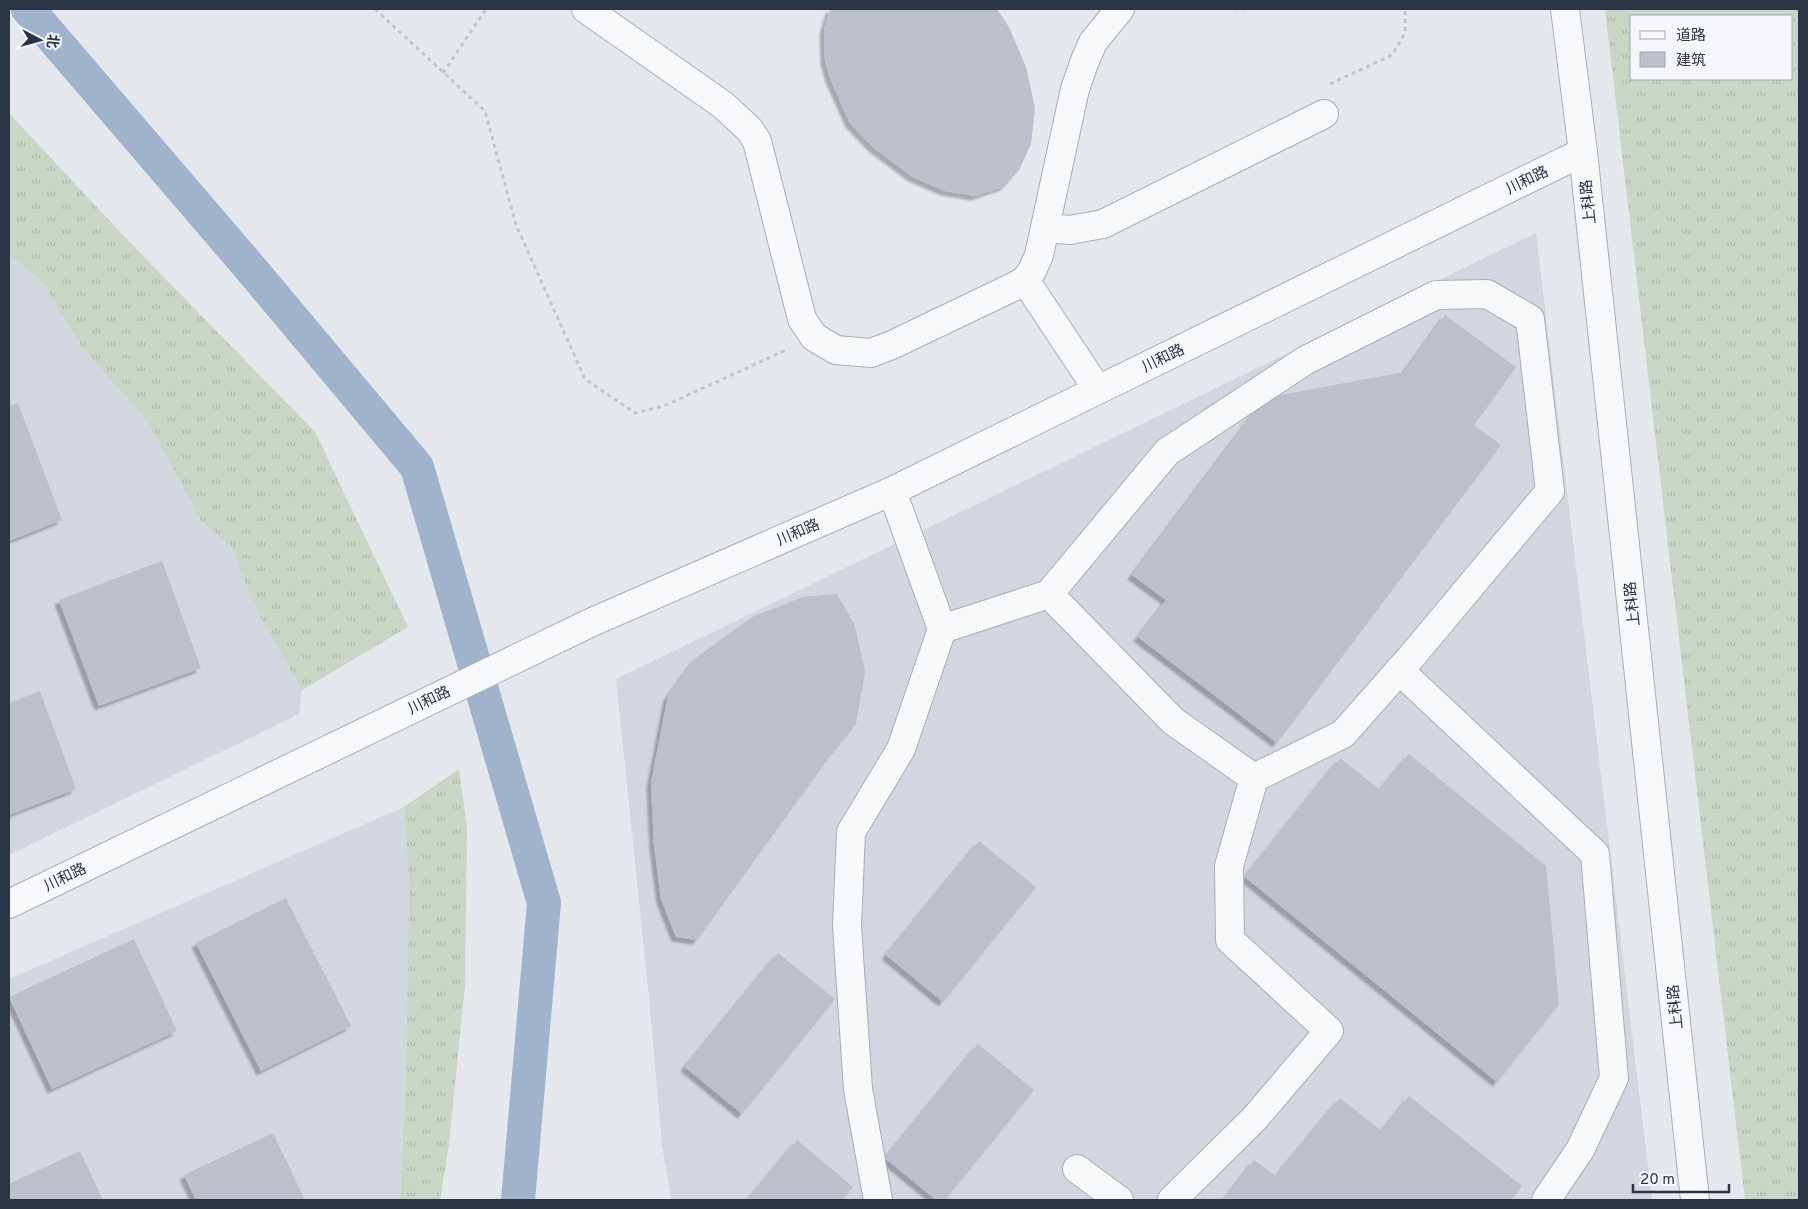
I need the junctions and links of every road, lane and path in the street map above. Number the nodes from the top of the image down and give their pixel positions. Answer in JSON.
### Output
{"nodes":[{"id":1,"x":375,"y":9,"type":"edge"},
{"id":2,"x":486,"y":9,"type":"edge"},
{"id":3,"x":586,"y":9,"type":"edge"},
{"id":4,"x":1120,"y":9,"type":"edge"},
{"id":5,"x":1235,"y":9,"type":"edge"},
{"id":6,"x":1249,"y":9,"type":"edge"},
{"id":7,"x":1405,"y":9,"type":"edge"},
{"id":8,"x":1565,"y":9,"type":"edge"},
{"id":9,"x":443,"y":73,"type":"junction"},
{"id":10,"x":1324,"y":114,"type":"joint"},
{"id":11,"x":1583,"y":152,"type":"junction"},
{"id":12,"x":1046,"y":228,"type":"junction"},
{"id":13,"x":1025,"y":280,"type":"junction"},
{"id":14,"x":814,"y":337,"type":"junction"},
{"id":15,"x":1098,"y":390,"type":"junction"},
{"id":16,"x":892,"y":491,"type":"junction"},
{"id":17,"x":1049,"y":594,"type":"junction"},
{"id":18,"x":942,"y":630,"type":"junction"},
{"id":19,"x":1399,"y":670,"type":"junction"},
{"id":20,"x":1254,"y":778,"type":"junction"},
{"id":21,"x":9,"y":904,"type":"edge"},
{"id":22,"x":1077,"y":1169,"type":"dead end"},
{"id":23,"x":1552,"y":1198,"type":"edge"},
{"id":24,"x":878,"y":1200,"type":"edge"},
{"id":25,"x":1119,"y":1200,"type":"edge"},
{"id":26,"x":1172,"y":1200,"type":"edge"},
{"id":27,"x":1695,"y":1200,"type":"edge"}],
"edges":[{"from":1,"to":9,"type":"path"},
{"from":2,"to":9,"type":"path"},
{"from":3,"to":14,"type":"street"},
{"from":4,"to":12,"type":"street"},
{"from":5,"to":6,"type":"path"},
{"from":7,"to":10,"type":"path"},
{"from":8,"to":11,"type":"street","name":"上科路"},
{"from":9,"to":14,"type":"path"},
{"from":10,"to":12,"type":"street"},
{"from":11,"to":15,"type":"street","name":"川和路"},
{"from":11,"to":27,"type":"street","name":"上科路"},
{"from":12,"to":13,"type":"street"},
{"from":13,"to":14,"type":"street"},
{"from":13,"to":15,"type":"street"},
{"from":15,"to":16,"type":"street","name":"川和路"},
{"from":16,"to":18,"type":"street"},
{"from":16,"to":21,"type":"street","name":"川和路"},
{"from":17,"to":18,"type":"street"},
{"from":17,"to":19,"type":"street"},
{"from":17,"to":20,"type":"street"},
{"from":18,"to":24,"type":"street"},
{"from":19,"to":20,"type":"street"},
{"from":19,"to":23,"type":"street"},
{"from":20,"to":26,"type":"street"},
{"from":22,"to":25,"type":"street"}]}
